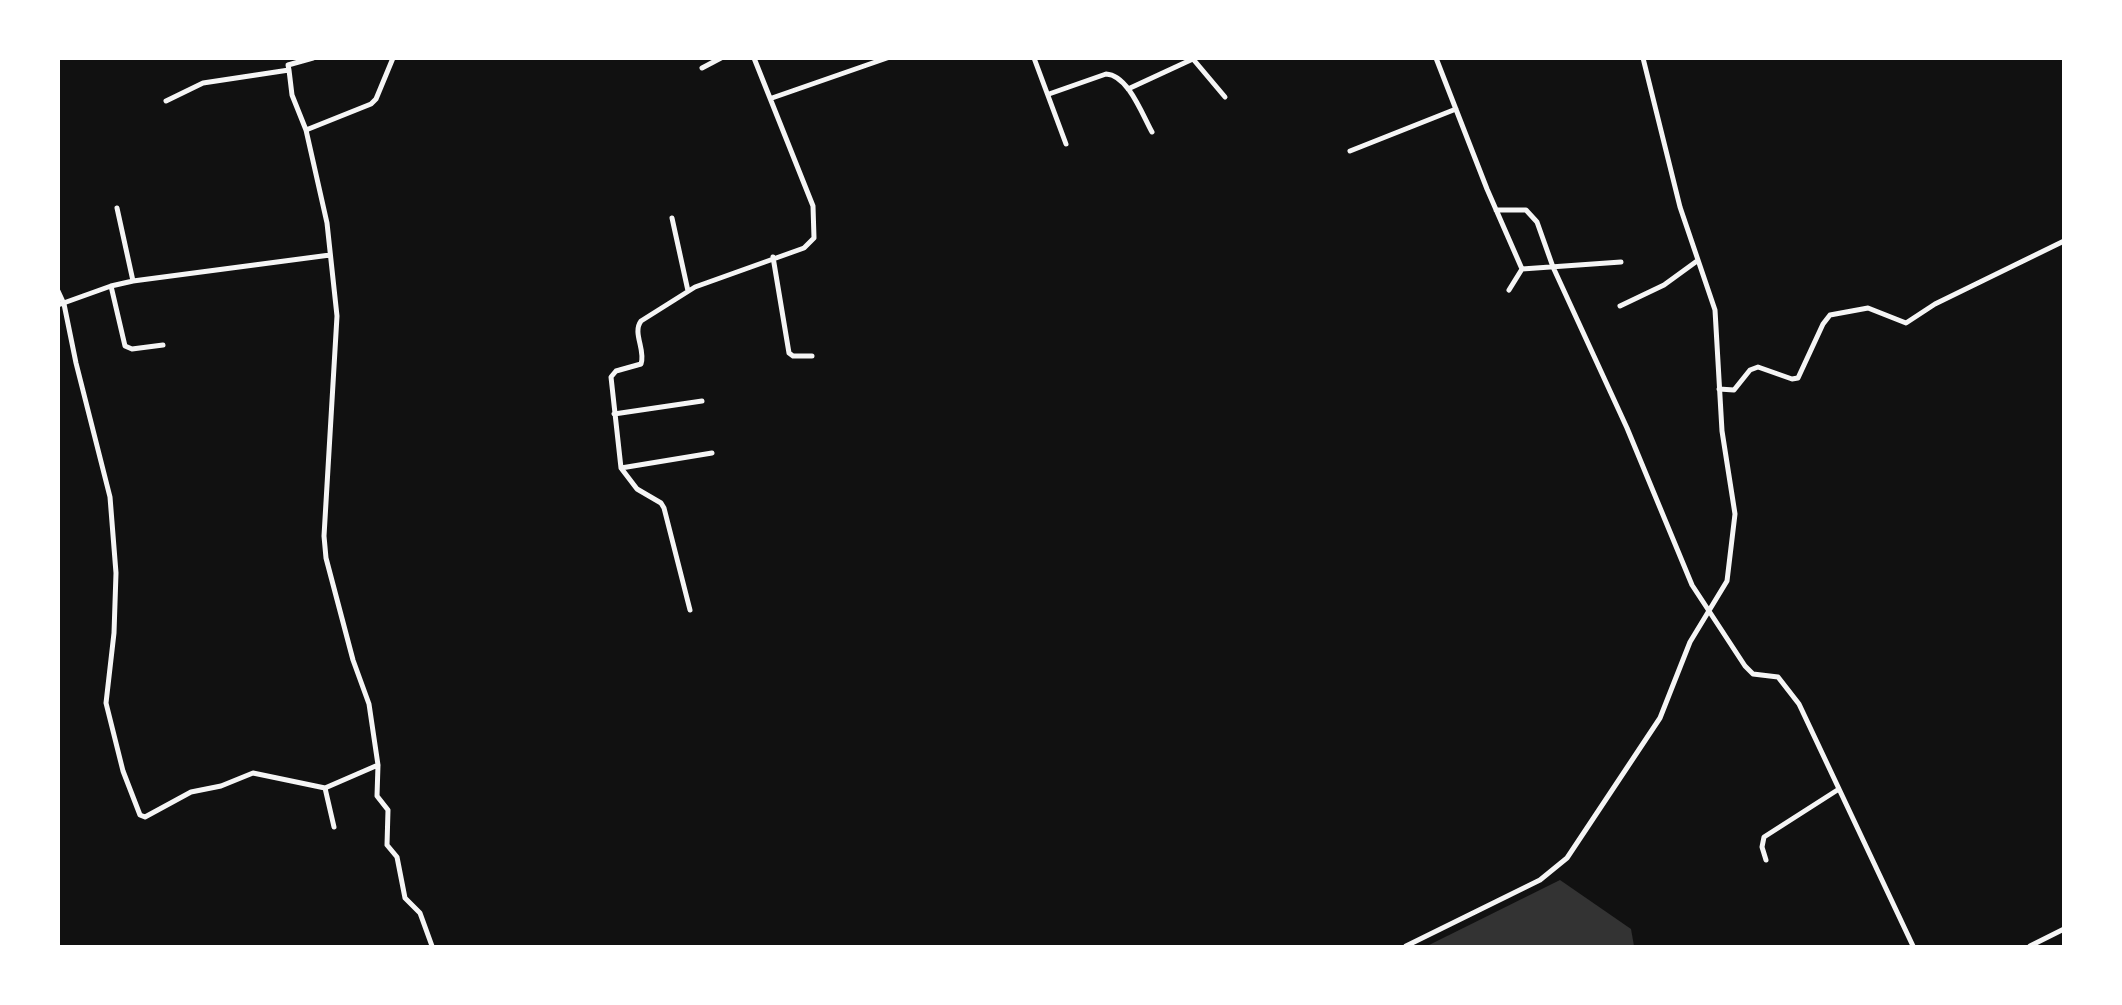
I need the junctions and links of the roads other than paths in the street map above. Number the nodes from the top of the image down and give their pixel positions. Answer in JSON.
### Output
{"nodes":[{"id":1,"x":313,"y":58,"type":"edge"},
{"id":2,"x":393,"y":58,"type":"edge"},
{"id":3,"x":721,"y":58,"type":"edge"},
{"id":4,"x":754,"y":58,"type":"edge"},
{"id":5,"x":886,"y":58,"type":"edge"},
{"id":6,"x":1034,"y":58,"type":"edge"},
{"id":7,"x":1436,"y":58,"type":"edge"},
{"id":8,"x":1643,"y":58,"type":"edge"},
{"id":9,"x":1194,"y":59,"type":"edge"},
{"id":10,"x":288,"y":64,"type":"edge"},
{"id":11,"x":702,"y":68,"type":"dead end"},
{"id":12,"x":1128,"y":89,"type":"junction"},
{"id":13,"x":1049,"y":94,"type":"junction"},
{"id":14,"x":1225,"y":97,"type":"dead end"},
{"id":15,"x":772,"y":98,"type":"junction"},
{"id":16,"x":166,"y":101,"type":"dead end"},
{"id":17,"x":1456,"y":109,"type":"junction"},
{"id":18,"x":306,"y":130,"type":"junction"},
{"id":19,"x":1152,"y":132,"type":"dead end"},
{"id":20,"x":1066,"y":144,"type":"dead end"},
{"id":21,"x":1350,"y":151,"type":"dead end"},
{"id":22,"x":117,"y":208,"type":"dead end"},
{"id":23,"x":1496,"y":210,"type":"junction"},
{"id":24,"x":672,"y":218,"type":"dead end"},
{"id":25,"x":2064,"y":241,"type":"edge"},
{"id":26,"x":330,"y":255,"type":"junction"},
{"id":27,"x":773,"y":257,"type":"junction"},
{"id":28,"x":1697,"y":261,"type":"junction"},
{"id":29,"x":1621,"y":262,"type":"dead end"},
{"id":30,"x":1553,"y":267,"type":"junction"},
{"id":31,"x":1522,"y":269,"type":"junction"},
{"id":32,"x":133,"y":281,"type":"junction"},
{"id":33,"x":111,"y":286,"type":"junction"},
{"id":34,"x":1509,"y":290,"type":"dead end"},
{"id":35,"x":58,"y":291,"type":"edge"},
{"id":36,"x":688,"y":291,"type":"junction"},
{"id":37,"x":61,"y":305,"type":"edge"},
{"id":38,"x":1620,"y":306,"type":"dead end"},
{"id":39,"x":163,"y":345,"type":"dead end"},
{"id":40,"x":812,"y":356,"type":"dead end"},
{"id":41,"x":1719,"y":389,"type":"junction"},
{"id":42,"x":702,"y":401,"type":"dead end"},
{"id":43,"x":614,"y":414,"type":"junction"},
{"id":44,"x":712,"y":453,"type":"dead end"},
{"id":45,"x":621,"y":468,"type":"junction"},
{"id":46,"x":690,"y":610,"type":"dead end"},
{"id":47,"x":1708,"y":613,"type":"junction"},
{"id":48,"x":378,"y":765,"type":"junction"},
{"id":49,"x":325,"y":788,"type":"junction"},
{"id":50,"x":1839,"y":789,"type":"junction"},
{"id":51,"x":334,"y":827,"type":"dead end"},
{"id":52,"x":1766,"y":860,"type":"dead end"},
{"id":53,"x":2062,"y":932,"type":"edge"},
{"id":54,"x":432,"y":946,"type":"edge"},
{"id":55,"x":1406,"y":946,"type":"edge"},
{"id":56,"x":1913,"y":946,"type":"edge"},
{"id":57,"x":2030,"y":946,"type":"edge"}],
"edges":[{"from":1,"to":10,"type":"street"},
{"from":2,"to":18,"type":"street"},
{"from":3,"to":11,"type":"street"},
{"from":4,"to":15,"type":"street"},
{"from":5,"to":15,"type":"street"},
{"from":6,"to":13,"type":"street"},
{"from":7,"to":17,"type":"street"},
{"from":8,"to":28,"type":"street"},
{"from":9,"to":12,"type":"street"},
{"from":9,"to":14,"type":"street"},
{"from":10,"to":16,"type":"street"},
{"from":10,"to":18,"type":"street"},
{"from":12,"to":13,"type":"street"},
{"from":12,"to":19,"type":"street"},
{"from":13,"to":20,"type":"street"},
{"from":15,"to":27,"type":"street"},
{"from":17,"to":21,"type":"street"},
{"from":17,"to":23,"type":"street"},
{"from":18,"to":26,"type":"street"},
{"from":22,"to":32,"type":"street"},
{"from":23,"to":30,"type":"street"},
{"from":23,"to":31,"type":"street"},
{"from":24,"to":36,"type":"street"},
{"from":25,"to":41,"type":"street"},
{"from":26,"to":32,"type":"street"},
{"from":26,"to":48,"type":"street"},
{"from":27,"to":36,"type":"street"},
{"from":27,"to":40,"type":"street"},
{"from":28,"to":38,"type":"street"},
{"from":28,"to":41,"type":"street"},
{"from":29,"to":30,"type":"street"},
{"from":30,"to":31,"type":"street"},
{"from":30,"to":47,"type":"street"},
{"from":31,"to":34,"type":"street"},
{"from":32,"to":33,"type":"street"},
{"from":33,"to":37,"type":"street"},
{"from":33,"to":39,"type":"street"},
{"from":35,"to":37,"type":"street"},
{"from":36,"to":43,"type":"street"},
{"from":37,"to":49,"type":"street"},
{"from":41,"to":47,"type":"street"},
{"from":42,"to":43,"type":"street"},
{"from":43,"to":45,"type":"street"},
{"from":44,"to":45,"type":"street"},
{"from":45,"to":46,"type":"street"},
{"from":47,"to":50,"type":"street"},
{"from":47,"to":55,"type":"street"},
{"from":48,"to":49,"type":"street"},
{"from":48,"to":54,"type":"street"},
{"from":49,"to":51,"type":"street"},
{"from":50,"to":52,"type":"street"},
{"from":50,"to":56,"type":"street"},
{"from":53,"to":57,"type":"street"}]}
